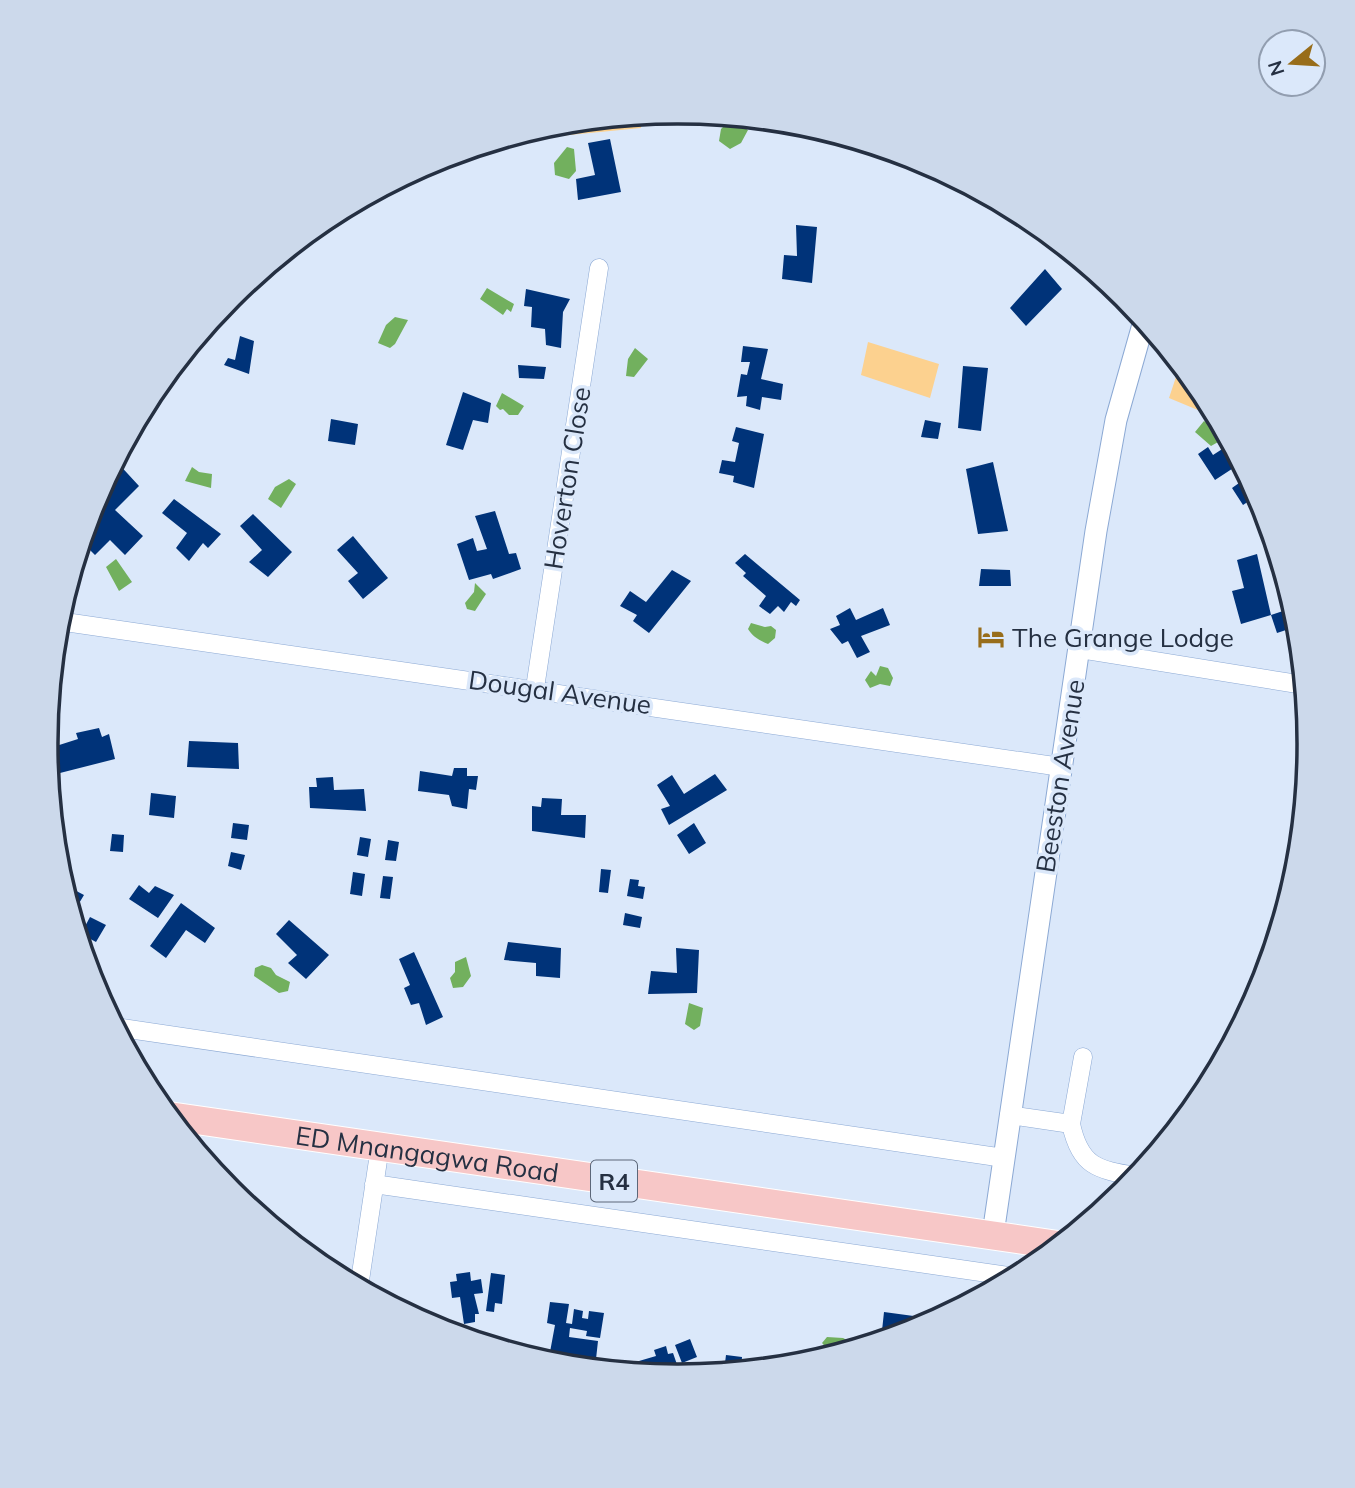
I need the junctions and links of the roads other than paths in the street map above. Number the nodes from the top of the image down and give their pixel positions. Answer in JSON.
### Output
{"nodes":[{"id":1,"x":599,"y":268,"type":"dead end"},
{"id":2,"x":1141,"y":333,"type":"edge"},
{"id":3,"x":70,"y":623,"type":"edge"},
{"id":4,"x":1080,"y":649,"type":"junction"},
{"id":5,"x":1294,"y":683,"type":"edge"},
{"id":6,"x":535,"y":688,"type":"junction"},
{"id":7,"x":1061,"y":767,"type":"junction"},
{"id":8,"x":128,"y":1029,"type":"edge"},
{"id":9,"x":1083,"y":1057,"type":"dead end"},
{"id":10,"x":1009,"y":1115,"type":"junction"},
{"id":11,"x":184,"y":1118,"type":"edge"},
{"id":12,"x":1072,"y":1124,"type":"junction"},
{"id":13,"x":380,"y":1147,"type":"junction"},
{"id":14,"x":1004,"y":1158,"type":"junction"},
{"id":15,"x":1124,"y":1174,"type":"edge"},
{"id":16,"x":374,"y":1184,"type":"junction"},
{"id":17,"x":993,"y":1234,"type":"junction"},
{"id":18,"x":1045,"y":1243,"type":"edge"},
{"id":19,"x":997,"y":1274,"type":"edge"},
{"id":20,"x":361,"y":1276,"type":"edge"}],
"edges":[{"from":1,"to":6,"type":"street","name":"Hoverton Close"},
{"from":2,"to":4,"type":"street","name":"Beeston Avenue"},
{"from":3,"to":6,"type":"street","name":"Dougal Avenue"},
{"from":4,"to":5,"type":"street"},
{"from":4,"to":7,"type":"street","name":"Beeston Avenue"},
{"from":6,"to":7,"type":"street","name":"Dougal Avenue"},
{"from":7,"to":10,"type":"street","name":"Beeston Avenue"},
{"from":8,"to":14,"type":"street"},
{"from":9,"to":12,"type":"street"},
{"from":10,"to":12,"type":"street"},
{"from":10,"to":14,"type":"street","name":"Beeston Avenue"},
{"from":11,"to":13,"type":"highway","name":"ED Mnangagwa Road","number":"R4"},
{"from":12,"to":15,"type":"street"},
{"from":13,"to":16,"type":"street"},
{"from":13,"to":17,"type":"highway","name":"ED Mnangagwa Road","number":"R4"},
{"from":14,"to":17,"type":"street","name":"Beeston Avenue"},
{"from":16,"to":19,"type":"street"},
{"from":16,"to":20,"type":"street"},
{"from":17,"to":18,"type":"highway","name":"ED Mnangagwa Road","number":"R4"}]}
